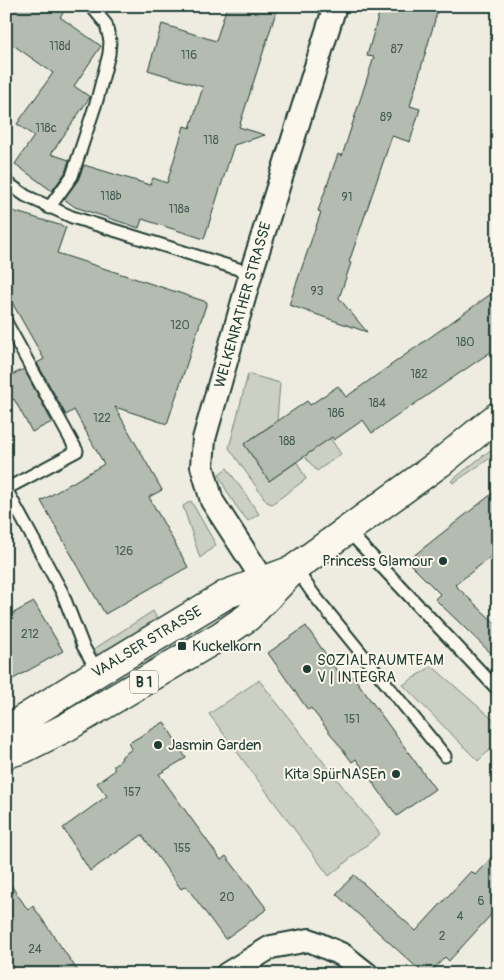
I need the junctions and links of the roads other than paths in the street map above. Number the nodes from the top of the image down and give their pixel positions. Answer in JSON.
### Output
{"nodes":[{"id":1,"x":91,"y":6,"type":"edge"},
{"id":2,"x":335,"y":6,"type":"edge"},
{"id":3,"x":6,"y":182,"type":"edge"},
{"id":4,"x":49,"y":208,"type":"junction"},
{"id":5,"x":251,"y":273,"type":"junction"},
{"id":6,"x":6,"y":322,"type":"edge"},
{"id":7,"x":498,"y":416,"type":"edge"},
{"id":8,"x":348,"y":531,"type":"junction"},
{"id":9,"x":295,"y":568,"type":"junction"},
{"id":10,"x":267,"y":586,"type":"junction"},
{"id":11,"x":98,"y":672,"type":"junction"},
{"id":12,"x":498,"y":690,"type":"edge"},
{"id":13,"x":6,"y":730,"type":"edge"},
{"id":14,"x":6,"y":754,"type":"edge"},
{"id":15,"x":445,"y":756,"type":"dead end"},
{"id":16,"x":228,"y":974,"type":"edge"},
{"id":17,"x":368,"y":974,"type":"edge"}],
"edges":[{"from":1,"to":4,"type":"lane"},
{"from":2,"to":5,"type":"street","name":"WELKENRATHER STRASSE"},
{"from":3,"to":4,"type":"lane"},
{"from":4,"to":5,"type":"lane"},
{"from":5,"to":10,"type":"street","name":"WELKENRATHER STRASSE"},
{"from":6,"to":11,"type":"lane"},
{"from":7,"to":8,"type":"main road","name":"VAALSER STRASSE","number":"B 1"},
{"from":8,"to":9,"type":"main road","name":"VAALSER STRASSE","number":"B 1"},
{"from":8,"to":12,"type":"lane"},
{"from":9,"to":10,"type":"main road","name":"VAALSER STRASSE","number":"B 1"},
{"from":9,"to":15,"type":"lane"},
{"from":10,"to":11,"type":"main road","name":"VAALSER STRASSE","number":"B 1"},
{"from":10,"to":14,"type":"main road","name":"VAALSER STRASSE","number":"B 1"},
{"from":11,"to":13,"type":"main road","name":"VAALSER STRASSE","number":"B 1"},
{"from":16,"to":17,"type":"street"}]}
